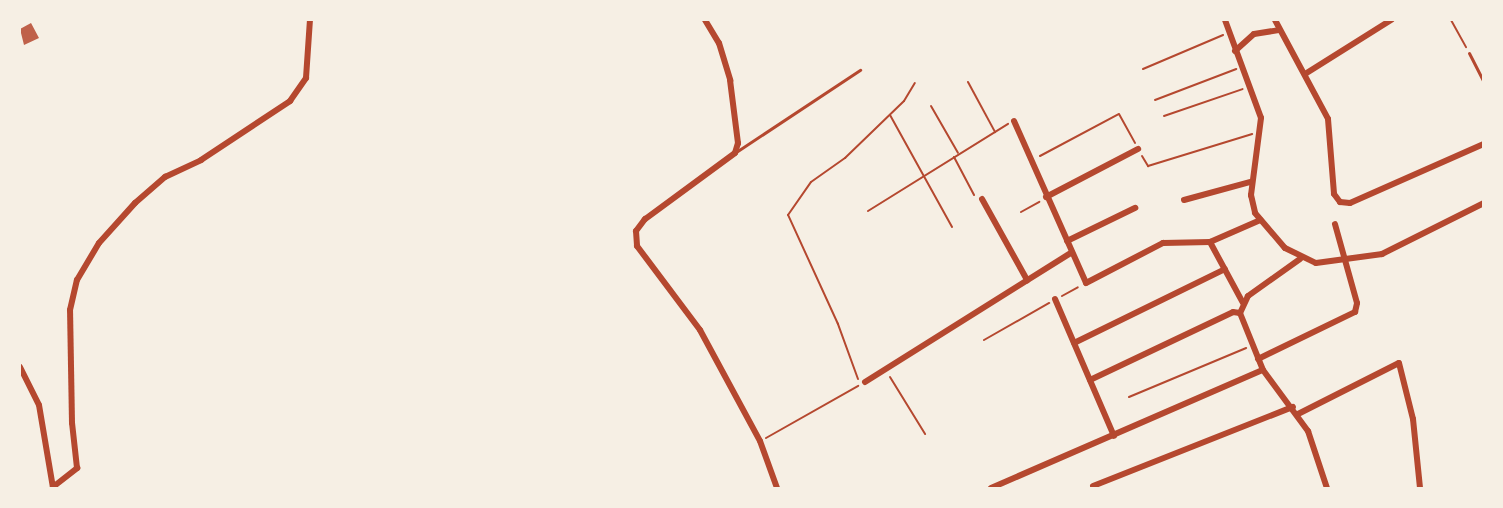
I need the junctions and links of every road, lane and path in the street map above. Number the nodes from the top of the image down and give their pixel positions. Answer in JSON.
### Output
{"nodes":[{"id":1,"x":310,"y":20,"type":"edge"},
{"id":2,"x":705,"y":20,"type":"edge"},
{"id":3,"x":1225,"y":20,"type":"edge"},
{"id":4,"x":1275,"y":20,"type":"edge"},
{"id":5,"x":1391,"y":20,"type":"edge"},
{"id":6,"x":1451,"y":20,"type":"edge"},
{"id":7,"x":1279,"y":30,"type":"junction"},
{"id":8,"x":1228,"y":33,"type":"junction"},
{"id":9,"x":1235,"y":51,"type":"junction"},
{"id":10,"x":1469,"y":53,"type":"joint"},
{"id":11,"x":1241,"y":67,"type":"junction"},
{"id":12,"x":1143,"y":69,"type":"dead end"},
{"id":13,"x":860,"y":70,"type":"dead end"},
{"id":14,"x":1305,"y":74,"type":"junction"},
{"id":15,"x":968,"y":82,"type":"dead end"},
{"id":16,"x":915,"y":83,"type":"dead end"},
{"id":17,"x":1484,"y":83,"type":"edge"},
{"id":18,"x":1249,"y":87,"type":"junction"},
{"id":19,"x":1155,"y":100,"type":"dead end"},
{"id":20,"x":931,"y":106,"type":"dead end"},
{"id":21,"x":890,"y":115,"type":"junction"},
{"id":22,"x":1164,"y":116,"type":"dead end"},
{"id":23,"x":1014,"y":121,"type":"joint"},
{"id":24,"x":995,"y":132,"type":"junction"},
{"id":25,"x":1260,"y":132,"type":"junction"},
{"id":26,"x":1484,"y":144,"type":"edge"},
{"id":27,"x":1138,"y":149,"type":"junction"},
{"id":28,"x":735,"y":153,"type":"junction"},
{"id":29,"x":958,"y":153,"type":"junction"},
{"id":30,"x":954,"y":157,"type":"junction"},
{"id":31,"x":1032,"y":160,"type":"junction"},
{"id":32,"x":926,"y":177,"type":"junction"},
{"id":33,"x":1250,"y":182,"type":"junction"},
{"id":34,"x":1046,"y":197,"type":"junction"},
{"id":35,"x":982,"y":199,"type":"joint"},
{"id":36,"x":1184,"y":200,"type":"dead end"},
{"id":37,"x":1484,"y":203,"type":"edge"},
{"id":38,"x":1135,"y":208,"type":"dead end"},
{"id":39,"x":868,"y":211,"type":"dead end"},
{"id":40,"x":1021,"y":212,"type":"dead end"},
{"id":41,"x":1260,"y":220,"type":"junction"},
{"id":42,"x":1335,"y":224,"type":"dead end"},
{"id":43,"x":952,"y":227,"type":"dead end"},
{"id":44,"x":1067,"y":241,"type":"junction"},
{"id":45,"x":1210,"y":242,"type":"junction"},
{"id":46,"x":1072,"y":252,"type":"junction"},
{"id":47,"x":1300,"y":259,"type":"junction"},
{"id":48,"x":1345,"y":260,"type":"junction"},
{"id":49,"x":1225,"y":269,"type":"junction"},
{"id":50,"x":1027,"y":280,"type":"junction"},
{"id":51,"x":1086,"y":283,"type":"junction"},
{"id":52,"x":1055,"y":299,"type":"junction"},
{"id":53,"x":1243,"y":303,"type":"junction"},
{"id":54,"x":1240,"y":313,"type":"junction"},
{"id":55,"x":984,"y":340,"type":"dead end"},
{"id":56,"x":1074,"y":343,"type":"junction"},
{"id":57,"x":1252,"y":345,"type":"junction"},
{"id":58,"x":1258,"y":359,"type":"junction"},
{"id":59,"x":20,"y":367,"type":"edge"},
{"id":60,"x":885,"y":370,"type":"junction"},
{"id":61,"x":1263,"y":370,"type":"junction"},
{"id":62,"x":1090,"y":380,"type":"junction"},
{"id":63,"x":865,"y":382,"type":"joint"},
{"id":64,"x":855,"y":388,"type":"junction"},
{"id":65,"x":1129,"y":398,"type":"dead end"},
{"id":66,"x":1293,"y":407,"type":"junction"},
{"id":67,"x":1298,"y":414,"type":"junction"},
{"id":68,"x":925,"y":434,"type":"dead end"},
{"id":69,"x":1114,"y":435,"type":"junction"},
{"id":70,"x":760,"y":441,"type":"junction"},
{"id":71,"x":1093,"y":486,"type":"dead end"},
{"id":72,"x":53,"y":488,"type":"edge"},
{"id":73,"x":777,"y":489,"type":"edge"},
{"id":74,"x":991,"y":489,"type":"edge"},
{"id":75,"x":1327,"y":489,"type":"edge"},
{"id":76,"x":1420,"y":489,"type":"edge"}],
"edges":[{"from":1,"to":72,"type":"street"},
{"from":2,"to":28,"type":"street"},
{"from":3,"to":8,"type":"street"},
{"from":4,"to":7,"type":"street"},
{"from":5,"to":14,"type":"street"},
{"from":6,"to":10,"type":"path"},
{"from":7,"to":9,"type":"street"},
{"from":7,"to":14,"type":"street"},
{"from":8,"to":9,"type":"street"},
{"from":8,"to":12,"type":"path"},
{"from":9,"to":11,"type":"street"},
{"from":10,"to":17,"type":"lane"},
{"from":11,"to":18,"type":"street"},
{"from":11,"to":19,"type":"path"},
{"from":13,"to":28,"type":"lane"},
{"from":14,"to":26,"type":"street"},
{"from":15,"to":24,"type":"path"},
{"from":16,"to":21,"type":"path"},
{"from":18,"to":22,"type":"path"},
{"from":18,"to":25,"type":"street"},
{"from":20,"to":29,"type":"path"},
{"from":21,"to":32,"type":"path"},
{"from":21,"to":64,"type":"path"},
{"from":23,"to":24,"type":"path"},
{"from":23,"to":31,"type":"street"},
{"from":24,"to":29,"type":"path"},
{"from":25,"to":27,"type":"path"},
{"from":25,"to":33,"type":"street"},
{"from":27,"to":31,"type":"path"},
{"from":27,"to":34,"type":"street"},
{"from":28,"to":70,"type":"street"},
{"from":29,"to":30,"type":"path"},
{"from":30,"to":32,"type":"path"},
{"from":30,"to":35,"type":"path"},
{"from":31,"to":34,"type":"street"},
{"from":32,"to":39,"type":"path"},
{"from":32,"to":43,"type":"path"},
{"from":33,"to":36,"type":"street"},
{"from":33,"to":41,"type":"street"},
{"from":34,"to":40,"type":"path"},
{"from":34,"to":44,"type":"street"},
{"from":35,"to":50,"type":"street"},
{"from":37,"to":48,"type":"street"},
{"from":38,"to":44,"type":"street"},
{"from":41,"to":45,"type":"street"},
{"from":41,"to":47,"type":"street"},
{"from":42,"to":48,"type":"street"},
{"from":44,"to":46,"type":"street"},
{"from":45,"to":49,"type":"street"},
{"from":45,"to":51,"type":"street"},
{"from":46,"to":50,"type":"street"},
{"from":46,"to":51,"type":"street"},
{"from":47,"to":48,"type":"street"},
{"from":47,"to":53,"type":"street"},
{"from":48,"to":58,"type":"street"},
{"from":49,"to":53,"type":"street"},
{"from":49,"to":56,"type":"street"},
{"from":50,"to":60,"type":"street"},
{"from":51,"to":52,"type":"path"},
{"from":52,"to":55,"type":"path"},
{"from":52,"to":56,"type":"street"},
{"from":53,"to":54,"type":"street"},
{"from":54,"to":57,"type":"street"},
{"from":54,"to":62,"type":"street"},
{"from":56,"to":62,"type":"street"},
{"from":57,"to":58,"type":"street"},
{"from":57,"to":65,"type":"path"},
{"from":58,"to":61,"type":"street"},
{"from":59,"to":72,"type":"street"},
{"from":60,"to":63,"type":"street"},
{"from":60,"to":68,"type":"path"},
{"from":61,"to":66,"type":"street"},
{"from":61,"to":69,"type":"street"},
{"from":62,"to":69,"type":"street"},
{"from":63,"to":64,"type":"path"},
{"from":64,"to":70,"type":"path"},
{"from":66,"to":67,"type":"street"},
{"from":66,"to":71,"type":"street"},
{"from":67,"to":75,"type":"street"},
{"from":67,"to":76,"type":"street"},
{"from":69,"to":74,"type":"street"},
{"from":70,"to":73,"type":"street"}]}
